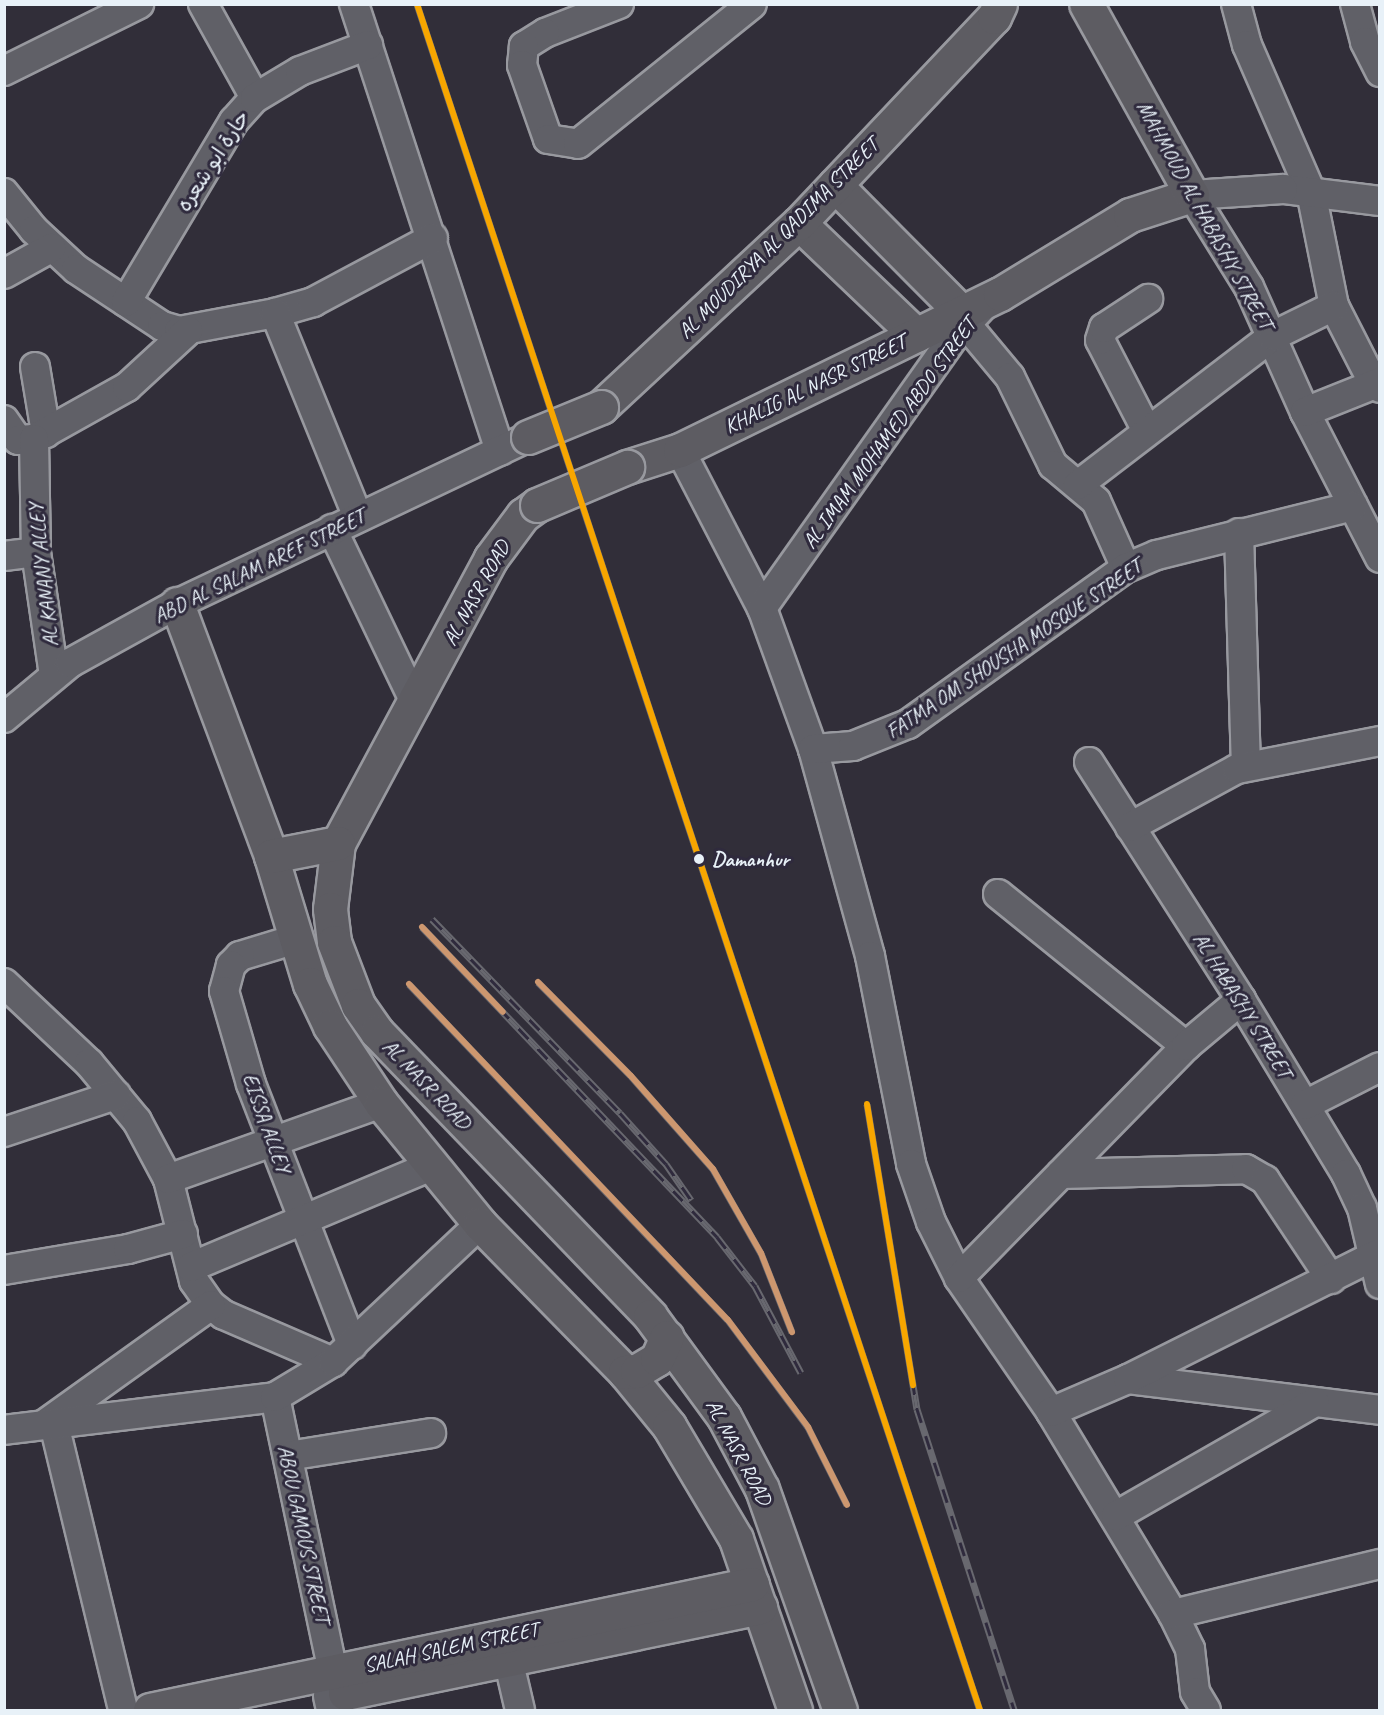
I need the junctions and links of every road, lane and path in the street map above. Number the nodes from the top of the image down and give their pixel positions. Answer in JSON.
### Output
{"nodes":[{"id":1,"x":139,"y":4,"type":"edge"},
{"id":2,"x":203,"y":4,"type":"edge"},
{"id":3,"x":354,"y":4,"type":"edge"},
{"id":4,"x":619,"y":4,"type":"edge"},
{"id":5,"x":752,"y":4,"type":"edge"},
{"id":6,"x":1000,"y":4,"type":"edge"},
{"id":7,"x":1086,"y":4,"type":"edge"},
{"id":8,"x":1236,"y":4,"type":"edge"},
{"id":9,"x":1355,"y":4,"type":"edge"},
{"id":10,"x":368,"y":45,"type":"junction"},
{"id":11,"x":6,"y":69,"type":"edge"},
{"id":12,"x":1380,"y":72,"type":"edge"},
{"id":13,"x":255,"y":98,"type":"junction"},
{"id":14,"x":835,"y":185,"type":"junction"},
{"id":15,"x":1311,"y":192,"type":"junction"},
{"id":16,"x":4,"y":193,"type":"edge"},
{"id":17,"x":1192,"y":195,"type":"junction"},
{"id":18,"x":1380,"y":201,"type":"edge"},
{"id":19,"x":799,"y":223,"type":"junction"},
{"id":20,"x":433,"y":238,"type":"junction"},
{"id":21,"x":51,"y":248,"type":"junction"},
{"id":22,"x":4,"y":274,"type":"edge"},
{"id":23,"x":1148,"y":299,"type":"dead end"},
{"id":24,"x":126,"y":302,"type":"junction"},
{"id":25,"x":1334,"y":306,"type":"junction"},
{"id":26,"x":274,"y":314,"type":"junction"},
{"id":27,"x":963,"y":317,"type":"junction"},
{"id":28,"x":188,"y":331,"type":"junction"},
{"id":29,"x":916,"y":335,"type":"junction"},
{"id":30,"x":1273,"y":336,"type":"junction"},
{"id":31,"x":35,"y":367,"type":"dead end"},
{"id":32,"x":1378,"y":385,"type":"edge"},
{"id":33,"x":1305,"y":412,"type":"junction"},
{"id":34,"x":4,"y":420,"type":"edge"},
{"id":35,"x":1147,"y":431,"type":"junction"},
{"id":36,"x":40,"y":436,"type":"junction"},
{"id":37,"x":514,"y":444,"type":"junction"},
{"id":38,"x":680,"y":450,"type":"junction"},
{"id":39,"x":627,"y":467,"type":"joint"},
{"id":40,"x":1078,"y":485,"type":"junction"},
{"id":41,"x":1353,"y":506,"type":"junction"},
{"id":42,"x":358,"y":517,"type":"junction"},
{"id":43,"x":332,"y":529,"type":"junction"},
{"id":44,"x":1239,"y":533,"type":"junction"},
{"id":45,"x":36,"y":552,"type":"junction"},
{"id":46,"x":4,"y":556,"type":"edge"},
{"id":47,"x":1380,"y":558,"type":"edge"},
{"id":48,"x":1126,"y":568,"type":"junction"},
{"id":49,"x":177,"y":604,"type":"junction"},
{"id":50,"x":762,"y":608,"type":"junction"},
{"id":51,"x":54,"y":675,"type":"junction"},
{"id":52,"x":416,"y":704,"type":"junction"},
{"id":53,"x":4,"y":718,"type":"edge"},
{"id":54,"x":1380,"y":741,"type":"edge"},
{"id":55,"x":813,"y":749,"type":"junction"},
{"id":56,"x":1089,"y":762,"type":"dead end"},
{"id":57,"x":1246,"y":766,"type":"junction"},
{"id":58,"x":1130,"y":827,"type":"junction"},
{"id":59,"x":338,"y":843,"type":"junction"},
{"id":60,"x":271,"y":856,"type":"junction"},
{"id":61,"x":998,"y":894,"type":"dead end"},
{"id":62,"x":296,"y":939,"type":"junction"},
{"id":63,"x":4,"y":983,"type":"edge"},
{"id":64,"x":1241,"y":1000,"type":"junction"},
{"id":65,"x":1186,"y":1046,"type":"junction"},
{"id":66,"x":1380,"y":1067,"type":"edge"},
{"id":67,"x":116,"y":1095,"type":"junction"},
{"id":68,"x":381,"y":1103,"type":"junction"},
{"id":69,"x":1305,"y":1105,"type":"junction"},
{"id":70,"x":4,"y":1132,"type":"edge"},
{"id":71,"x":273,"y":1142,"type":"junction"},
{"id":72,"x":431,"y":1166,"type":"junction"},
{"id":73,"x":1061,"y":1174,"type":"junction"},
{"id":74,"x":168,"y":1179,"type":"junction"},
{"id":75,"x":303,"y":1220,"type":"junction"},
{"id":76,"x":480,"y":1224,"type":"junction"},
{"id":77,"x":183,"y":1234,"type":"junction"},
{"id":78,"x":1377,"y":1265,"type":"edge"},
{"id":79,"x":191,"y":1267,"type":"junction"},
{"id":80,"x":4,"y":1270,"type":"edge"},
{"id":81,"x":959,"y":1278,"type":"junction"},
{"id":82,"x":1331,"y":1279,"type":"junction"},
{"id":83,"x":211,"y":1305,"type":"junction"},
{"id":84,"x":667,"y":1338,"type":"junction"},
{"id":85,"x":343,"y":1353,"type":"junction"},
{"id":86,"x":625,"y":1372,"type":"junction"},
{"id":87,"x":1128,"y":1379,"type":"junction"},
{"id":88,"x":710,"y":1396,"type":"junction"},
{"id":89,"x":275,"y":1397,"type":"junction"},
{"id":90,"x":1315,"y":1402,"type":"junction"},
{"id":91,"x":1380,"y":1410,"type":"edge"},
{"id":92,"x":1051,"y":1412,"type":"junction"},
{"id":93,"x":48,"y":1425,"type":"junction"},
{"id":94,"x":669,"y":1426,"type":"junction"},
{"id":95,"x":4,"y":1430,"type":"edge"},
{"id":96,"x":432,"y":1433,"type":"dead end"},
{"id":97,"x":288,"y":1456,"type":"junction"},
{"id":98,"x":1116,"y":1516,"type":"junction"},
{"id":99,"x":1380,"y":1564,"type":"edge"},
{"id":100,"x":756,"y":1596,"type":"junction"},
{"id":101,"x":1173,"y":1614,"type":"junction"},
{"id":102,"x":508,"y":1659,"type":"junction"},
{"id":103,"x":331,"y":1693,"type":"edge"},
{"id":104,"x":1195,"y":1704,"type":"edge"},
{"id":105,"x":123,"y":1710,"type":"edge"},
{"id":106,"x":150,"y":1710,"type":"edge"},
{"id":107,"x":261,"y":1710,"type":"edge"},
{"id":108,"x":520,"y":1710,"type":"edge"},
{"id":109,"x":795,"y":1710,"type":"edge"},
{"id":110,"x":840,"y":1710,"type":"edge"}],
"edges":[{"from":1,"to":11,"type":"street"},
{"from":2,"to":13,"type":"street"},
{"from":3,"to":10,"type":"street"},
{"from":4,"to":5,"type":"street"},
{"from":6,"to":14,"type":"main road","name":"AL MOUDIRYA AL QADIMA STREET"},
{"from":7,"to":17,"type":"main road","name":"MAHMOUD AL HABASHY STREET"},
{"from":8,"to":15,"type":"street"},
{"from":9,"to":12,"type":"street"},
{"from":10,"to":13,"type":"street","name":"حارة ابو شعره"},
{"from":10,"to":20,"type":"street"},
{"from":13,"to":24,"type":"street","name":"حارة ابو شعره"},
{"from":14,"to":19,"type":"main road","name":"AL MOUDIRYA AL QADIMA STREET"},
{"from":14,"to":27,"type":"main road"},
{"from":15,"to":17,"type":"street"},
{"from":15,"to":18,"type":"street"},
{"from":15,"to":25,"type":"street"},
{"from":16,"to":21,"type":"street"},
{"from":17,"to":27,"type":"main road","name":"KHALIG AL NASR STREET"},
{"from":17,"to":30,"type":"street","name":"MAHMOUD AL HABASHY STREET"},
{"from":19,"to":29,"type":"main road"},
{"from":19,"to":37,"type":"main road","name":"AL MOUDIRYA AL QADIMA STREET","bridge":true},
{"from":20,"to":26,"type":"street"},
{"from":20,"to":37,"type":"street"},
{"from":21,"to":22,"type":"street"},
{"from":21,"to":24,"type":"street"},
{"from":23,"to":35,"type":"street"},
{"from":24,"to":28,"type":"street"},
{"from":25,"to":30,"type":"street"},
{"from":25,"to":32,"type":"street"},
{"from":26,"to":28,"type":"street"},
{"from":26,"to":42,"type":"street"},
{"from":27,"to":29,"type":"main road","name":"KHALIG AL NASR STREET"},
{"from":27,"to":40,"type":"street"},
{"from":27,"to":50,"type":"street","name":"AL IMAM MOHAMED ABDO STREET"},
{"from":28,"to":36,"type":"street"},
{"from":29,"to":38,"type":"main road","name":"KHALIG AL NASR STREET"},
{"from":30,"to":33,"type":"street","name":"MAHMOUD AL HABASHY STREET"},
{"from":30,"to":35,"type":"street"},
{"from":31,"to":36,"type":"street","name":"AL KANANY ALLEY"},
{"from":32,"to":33,"type":"street"},
{"from":33,"to":41,"type":"street","name":"MAHMOUD AL HABASHY STREET"},
{"from":34,"to":36,"type":"street"},
{"from":35,"to":40,"type":"street"},
{"from":36,"to":45,"type":"street","name":"AL KANANY ALLEY"},
{"from":37,"to":42,"type":"street","name":"ABD AL SALAM AREF STREET"},
{"from":38,"to":39,"type":"main road","name":"KHALIG AL NASR STREET"},
{"from":38,"to":50,"type":"street"},
{"from":39,"to":52,"type":"main road","name":"AL NASR ROAD","bridge":true},
{"from":40,"to":48,"type":"street"},
{"from":41,"to":44,"type":"street","name":"FATMA OM SHOUSHA MOSQUE STREET"},
{"from":41,"to":47,"type":"street","name":"MAHMOUD AL HABASHY STREET"},
{"from":42,"to":43,"type":"street","name":"ABD AL SALAM AREF STREET"},
{"from":43,"to":49,"type":"street","name":"ABD AL SALAM AREF STREET"},
{"from":43,"to":52,"type":"street"},
{"from":44,"to":48,"type":"street","name":"FATMA OM SHOUSHA MOSQUE STREET"},
{"from":44,"to":57,"type":"street"},
{"from":45,"to":46,"type":"street"},
{"from":45,"to":51,"type":"street","name":"AL KANANY ALLEY"},
{"from":48,"to":55,"type":"street","name":"FATMA OM SHOUSHA MOSQUE STREET"},
{"from":49,"to":51,"type":"street","name":"ABD AL SALAM AREF STREET"},
{"from":49,"to":60,"type":"main road","name":"AL NASR ROAD"},
{"from":50,"to":55,"type":"street"},
{"from":51,"to":53,"type":"street","name":"ABD AL SALAM AREF STREET"},
{"from":52,"to":59,"type":"main road","name":"AL NASR ROAD"},
{"from":54,"to":57,"type":"street"},
{"from":55,"to":81,"type":"street"},
{"from":56,"to":58,"type":"street","name":"AL HABASHY STREET"},
{"from":57,"to":58,"type":"street"},
{"from":58,"to":64,"type":"street","name":"AL HABASHY STREET"},
{"from":59,"to":60,"type":"main road"},
{"from":59,"to":84,"type":"main road","name":"AL NASR ROAD"},
{"from":60,"to":62,"type":"main road","name":"AL NASR ROAD"},
{"from":61,"to":65,"type":"street"},
{"from":62,"to":68,"type":"main road","name":"AL NASR ROAD"},
{"from":62,"to":71,"type":"street","name":"EISSA ALLEY"},
{"from":63,"to":67,"type":"street"},
{"from":64,"to":65,"type":"street"},
{"from":64,"to":69,"type":"street","name":"AL HABASHY STREET"},
{"from":65,"to":73,"type":"street"},
{"from":66,"to":69,"type":"street"},
{"from":67,"to":70,"type":"street"},
{"from":67,"to":74,"type":"street"},
{"from":68,"to":71,"type":"street"},
{"from":68,"to":72,"type":"main road","name":"AL NASR ROAD"},
{"from":69,"to":78,"type":"street","name":"AL HABASHY STREET"},
{"from":71,"to":74,"type":"street"},
{"from":71,"to":75,"type":"street","name":"EISSA ALLEY"},
{"from":72,"to":75,"type":"street"},
{"from":72,"to":76,"type":"main road","name":"AL NASR ROAD"},
{"from":73,"to":81,"type":"street"},
{"from":73,"to":82,"type":"street"},
{"from":74,"to":77,"type":"street"},
{"from":75,"to":79,"type":"street"},
{"from":75,"to":85,"type":"street","name":"EISSA ALLEY"},
{"from":76,"to":85,"type":"street"},
{"from":76,"to":86,"type":"main road","name":"AL NASR ROAD"},
{"from":77,"to":79,"type":"street"},
{"from":77,"to":80,"type":"street"},
{"from":78,"to":82,"type":"street"},
{"from":79,"to":83,"type":"street"},
{"from":81,"to":92,"type":"street"},
{"from":82,"to":87,"type":"street"},
{"from":83,"to":85,"type":"street"},
{"from":83,"to":93,"type":"street"},
{"from":84,"to":86,"type":"main road"},
{"from":84,"to":88,"type":"main road","name":"AL NASR ROAD"},
{"from":85,"to":89,"type":"street"},
{"from":86,"to":94,"type":"main road","name":"AL NASR ROAD"},
{"from":87,"to":90,"type":"street"},
{"from":87,"to":92,"type":"street"},
{"from":88,"to":94,"type":"main road"},
{"from":88,"to":110,"type":"main road","name":"AL NASR ROAD"},
{"from":89,"to":93,"type":"street"},
{"from":89,"to":97,"type":"street","name":"ABOU GAMOUS STREET"},
{"from":90,"to":91,"type":"street"},
{"from":90,"to":98,"type":"street"},
{"from":92,"to":98,"type":"street"},
{"from":93,"to":95,"type":"street"},
{"from":93,"to":105,"type":"street"},
{"from":94,"to":100,"type":"main road","name":"AL NASR ROAD"},
{"from":96,"to":97,"type":"street"},
{"from":97,"to":103,"type":"street","name":"ABOU GAMOUS STREET"},
{"from":98,"to":101,"type":"street"},
{"from":99,"to":101,"type":"street"},
{"from":100,"to":102,"type":"main road","name":"SALAH SALEM STREET"},
{"from":100,"to":103,"type":"main road","name":"SALAH SALEM STREET"},
{"from":100,"to":109,"type":"main road","name":"AL NASR ROAD"},
{"from":101,"to":104,"type":"street"},
{"from":102,"to":103,"type":"main road","name":"SALAH SALEM STREET"},
{"from":102,"to":108,"type":"street"},
{"from":103,"to":106,"type":"main road","name":"SALAH SALEM STREET"},
{"from":103,"to":107,"type":"main road","name":"SALAH SALEM STREET"}]}
